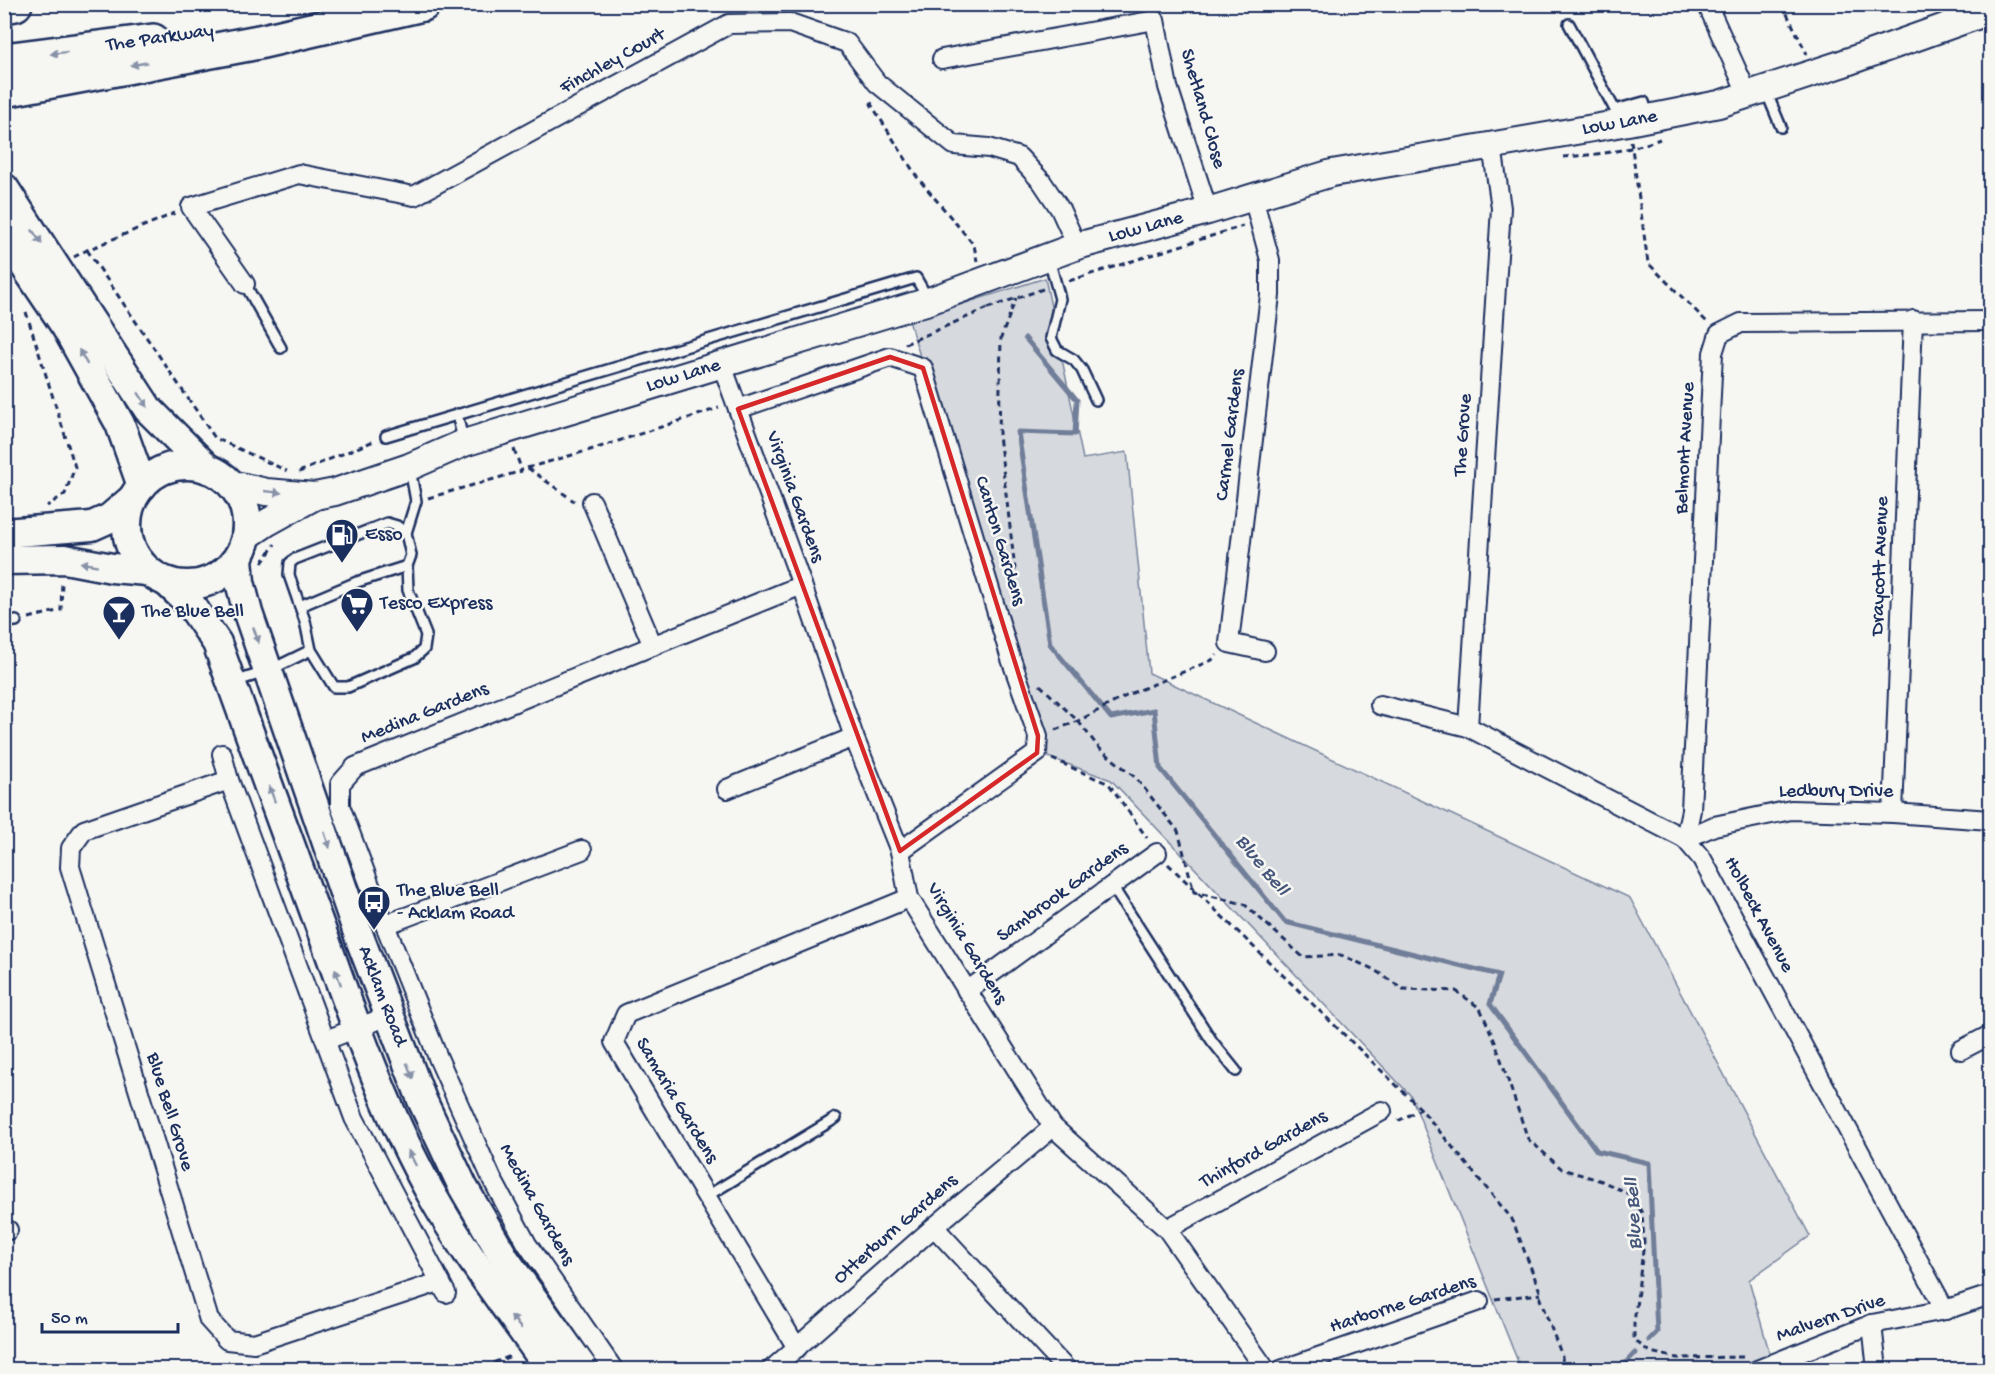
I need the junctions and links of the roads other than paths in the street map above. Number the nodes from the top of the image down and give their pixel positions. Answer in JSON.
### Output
{"nodes":[{"id":1,"x":15,"y":4,"type":"edge"},
{"id":2,"x":386,"y":4,"type":"edge"},
{"id":3,"x":423,"y":4,"type":"edge"},
{"id":4,"x":1707,"y":4,"type":"edge"},
{"id":5,"x":4,"y":6,"type":"edge"},
{"id":6,"x":1990,"y":11,"type":"edge"},
{"id":7,"x":1569,"y":24,"type":"dead end"},
{"id":8,"x":942,"y":59,"type":"dead end"},
{"id":9,"x":4,"y":60,"type":"edge"},
{"id":10,"x":4,"y":90,"type":"edge"},
{"id":11,"x":1756,"y":92,"type":"junction"},
{"id":12,"x":1639,"y":120,"type":"junction"},
{"id":13,"x":1781,"y":127,"type":"dead end"},
{"id":14,"x":1492,"y":146,"type":"junction"},
{"id":15,"x":4,"y":188,"type":"edge"},
{"id":16,"x":1253,"y":197,"type":"junction"},
{"id":17,"x":1208,"y":211,"type":"junction"},
{"id":18,"x":4,"y":235,"type":"edge"},
{"id":19,"x":1077,"y":246,"type":"junction"},
{"id":20,"x":1049,"y":257,"type":"junction"},
{"id":21,"x":245,"y":284,"type":"joint"},
{"id":22,"x":929,"y":301,"type":"junction"},
{"id":23,"x":1913,"y":320,"type":"junction"},
{"id":24,"x":1990,"y":321,"type":"edge"},
{"id":25,"x":281,"y":348,"type":"dead end"},
{"id":26,"x":722,"y":365,"type":"junction"},
{"id":27,"x":1096,"y":400,"type":"dead end"},
{"id":28,"x":736,"y":405,"type":"junction"},
{"id":29,"x":457,"y":414,"type":"junction"},
{"id":30,"x":386,"y":436,"type":"road end"},
{"id":31,"x":464,"y":443,"type":"junction"},
{"id":32,"x":409,"y":467,"type":"junction"},
{"id":33,"x":220,"y":476,"type":"junction"},
{"id":34,"x":136,"y":493,"type":"junction"},
{"id":35,"x":315,"y":496,"type":"junction"},
{"id":36,"x":592,"y":502,"type":"road end"},
{"id":37,"x":4,"y":533,"type":"edge"},
{"id":38,"x":406,"y":533,"type":"junction"},
{"id":39,"x":243,"y":547,"type":"junction"},
{"id":40,"x":4,"y":560,"type":"edge"},
{"id":41,"x":406,"y":566,"type":"junction"},
{"id":42,"x":158,"y":577,"type":"junction"},
{"id":43,"x":802,"y":585,"type":"junction"},
{"id":44,"x":300,"y":606,"type":"junction"},
{"id":45,"x":16,"y":621,"type":"road end"},
{"id":46,"x":4,"y":622,"type":"edge"},
{"id":47,"x":653,"y":646,"type":"junction"},
{"id":48,"x":310,"y":650,"type":"junction"},
{"id":49,"x":1264,"y":651,"type":"dead end"},
{"id":50,"x":268,"y":671,"type":"junction"},
{"id":51,"x":232,"y":683,"type":"junction"},
{"id":52,"x":1380,"y":705,"type":"dead end"},
{"id":53,"x":1468,"y":727,"type":"junction"},
{"id":54,"x":854,"y":736,"type":"junction"},
{"id":55,"x":222,"y":754,"type":"dead end"},
{"id":56,"x":229,"y":780,"type":"junction"},
{"id":57,"x":727,"y":789,"type":"dead end"},
{"id":58,"x":1893,"y":813,"type":"junction"},
{"id":59,"x":1990,"y":820,"type":"edge"},
{"id":60,"x":1685,"y":839,"type":"junction"},
{"id":61,"x":582,"y":850,"type":"dead end"},
{"id":62,"x":900,"y":850,"type":"junction"},
{"id":63,"x":1157,"y":853,"type":"road end"},
{"id":64,"x":1112,"y":886,"type":"junction"},
{"id":65,"x":909,"y":898,"type":"junction"},
{"id":66,"x":385,"y":925,"type":"junction"},
{"id":67,"x":967,"y":991,"type":"junction"},
{"id":68,"x":388,"y":1016,"type":"junction"},
{"id":69,"x":357,"y":1029,"type":"junction"},
{"id":70,"x":1990,"y":1035,"type":"edge"},
{"id":71,"x":326,"y":1040,"type":"junction"},
{"id":72,"x":1961,"y":1050,"type":"dead end"},
{"id":73,"x":1236,"y":1071,"type":"dead end"},
{"id":74,"x":1382,"y":1111,"type":"dead end"},
{"id":75,"x":836,"y":1118,"type":"dead end"},
{"id":76,"x":1053,"y":1127,"type":"junction"},
{"id":77,"x":706,"y":1196,"type":"junction"},
{"id":78,"x":934,"y":1227,"type":"junction"},
{"id":79,"x":1167,"y":1229,"type":"junction"},
{"id":80,"x":1990,"y":1295,"type":"edge"},
{"id":81,"x":1479,"y":1301,"type":"road end"},
{"id":82,"x":1945,"y":1310,"type":"junction"},
{"id":83,"x":1872,"y":1324,"type":"junction"},
{"id":84,"x":797,"y":1348,"type":"junction"},
{"id":85,"x":1753,"y":1366,"type":"edge"},
{"id":86,"x":550,"y":1370,"type":"edge"},
{"id":87,"x":584,"y":1370,"type":"edge"},
{"id":88,"x":614,"y":1370,"type":"edge"},
{"id":89,"x":771,"y":1370,"type":"edge"},
{"id":90,"x":1067,"y":1370,"type":"edge"},
{"id":91,"x":1266,"y":1370,"type":"edge"},
{"id":92,"x":1281,"y":1370,"type":"edge"},
{"id":93,"x":1877,"y":1370,"type":"edge"}],
"edges":[{"from":1,"to":5,"type":"highway"},
{"from":2,"to":9,"type":"highway","name":"The Parkway","one_way":true},
{"from":3,"to":10,"type":"highway","one_way":true},
{"from":4,"to":11,"type":"street"},
{"from":6,"to":11,"type":"main road","name":"Low Lane"},
{"from":7,"to":12,"type":"lane"},
{"from":8,"to":17,"type":"street","name":"Shetland Close"},
{"from":11,"to":12,"type":"main road","name":"Low Lane"},
{"from":11,"to":13,"type":"lane"},
{"from":12,"to":14,"type":"main road","name":"Low Lane"},
{"from":14,"to":16,"type":"main road","name":"Low Lane"},
{"from":14,"to":53,"type":"street","name":"The Grove"},
{"from":15,"to":33,"type":"main road","one_way":true},
{"from":16,"to":17,"type":"main road","name":"Low Lane"},
{"from":16,"to":49,"type":"street","name":"Carmel Gardens"},
{"from":17,"to":19,"type":"main road","name":"Low Lane"},
{"from":34,"to":18,"type":"main road","one_way":true},
{"from":19,"to":20,"type":"main road","name":"Low Lane"},
{"from":19,"to":21,"type":"street","name":"Finchley Court"},
{"from":20,"to":22,"type":"main road","name":"Low Lane"},
{"from":20,"to":27,"type":"lane"},
{"from":21,"to":25,"type":"lane"},
{"from":22,"to":26,"type":"main road","name":"Low Lane"},
{"from":22,"to":29,"type":"lane"},
{"from":23,"to":24,"type":"street"},
{"from":23,"to":58,"type":"street","name":"Draycott Avenue"},
{"from":23,"to":60,"type":"street","name":"Belmont Avenue"},
{"from":26,"to":28,"type":"street","name":"Virginia Gardens"},
{"from":26,"to":31,"type":"main road","name":"Low Lane"},
{"from":28,"to":43,"type":"street","name":"Virginia Gardens"},
{"from":28,"to":62,"type":"street","name":"Canton Gardens"},
{"from":29,"to":30,"type":"lane"},
{"from":29,"to":31,"type":"lane"},
{"from":31,"to":32,"type":"main road","name":"Low Lane"},
{"from":32,"to":35,"type":"main road","name":"Low Lane"},
{"from":32,"to":38,"type":"lane"},
{"from":33,"to":34,"type":"main road"},
{"from":33,"to":35,"type":"main road","name":"Low Lane","one_way":true},
{"from":33,"to":39,"type":"main road"},
{"from":34,"to":37,"type":"main road"},
{"from":34,"to":42,"type":"main road"},
{"from":35,"to":39,"type":"main road","name":"Low Lane"},
{"from":36,"to":47,"type":"street"},
{"from":38,"to":41,"type":"lane"},
{"from":38,"to":44,"type":"lane"},
{"from":39,"to":42,"type":"main road"},
{"from":39,"to":50,"type":"main road","name":"Acklam Road","one_way":true},
{"from":42,"to":40,"type":"main road","one_way":true},
{"from":41,"to":44,"type":"lane"},
{"from":41,"to":48,"type":"lane"},
{"from":42,"to":51,"type":"main road","name":"Acklam Road"},
{"from":43,"to":47,"type":"street","name":"Medina Gardens"},
{"from":43,"to":54,"type":"street","name":"Virginia Gardens"},
{"from":44,"to":48,"type":"lane"},
{"from":45,"to":46,"type":"lane"},
{"from":47,"to":66,"type":"street","name":"Medina Gardens"},
{"from":48,"to":50,"type":"lane"},
{"from":50,"to":51,"type":"lane"},
{"from":50,"to":68,"type":"main road","name":"Acklam Road","one_way":true},
{"from":69,"to":51,"type":"main road","name":"Acklam Road","one_way":true},
{"from":52,"to":53,"type":"street","name":"Holbeck Avenue"},
{"from":53,"to":60,"type":"street","name":"Holbeck Avenue"},
{"from":54,"to":57,"type":"street"},
{"from":54,"to":62,"type":"street","name":"Virginia Gardens"},
{"from":55,"to":56,"type":"street","name":"Blue Bell Grove"},
{"from":56,"to":71,"type":"street","name":"Blue Bell Grove"},
{"from":56,"to":71,"type":"street","name":"Blue Bell Grove"},
{"from":58,"to":59,"type":"street","name":"Ledbury Drive"},
{"from":58,"to":60,"type":"street","name":"Ledbury Drive"},
{"from":60,"to":82,"type":"street","name":"Holbeck Avenue"},
{"from":61,"to":66,"type":"street"},
{"from":62,"to":65,"type":"street","name":"Virginia Gardens"},
{"from":63,"to":64,"type":"street","name":"Sambrook Gardens"},
{"from":64,"to":67,"type":"street","name":"Sambrook Gardens"},
{"from":64,"to":73,"type":"lane"},
{"from":65,"to":67,"type":"street","name":"Virginia Gardens"},
{"from":65,"to":77,"type":"street","name":"Samaria Gardens"},
{"from":66,"to":88,"type":"street","name":"Medina Gardens"},
{"from":67,"to":76,"type":"street","name":"Virginia Gardens"},
{"from":68,"to":69,"type":"street"},
{"from":68,"to":87,"type":"main road","name":"Acklam Road","one_way":true},
{"from":69,"to":71,"type":"street"},
{"from":86,"to":69,"type":"main road","name":"Acklam Road","one_way":true},
{"from":70,"to":72,"type":"street"},
{"from":74,"to":79,"type":"street","name":"Thinford Gardens"},
{"from":75,"to":77,"type":"lane"},
{"from":76,"to":78,"type":"street","name":"Otterburn Gardens"},
{"from":76,"to":79,"type":"street","name":"Virginia Gardens"},
{"from":77,"to":84,"type":"street","name":"Samaria Gardens"},
{"from":78,"to":84,"type":"street","name":"Otterburn Gardens"},
{"from":78,"to":90,"type":"street"},
{"from":79,"to":91,"type":"street","name":"Virginia Gardens"},
{"from":80,"to":82,"type":"street","name":"Malvern Drive"},
{"from":81,"to":92,"type":"street","name":"Harborne Gardens"},
{"from":82,"to":83,"type":"street","name":"Malvern Drive"},
{"from":83,"to":85,"type":"street","name":"Malvern Drive"},
{"from":83,"to":93,"type":"street"},
{"from":84,"to":89,"type":"street","name":"Otterburn Gardens"}]}
